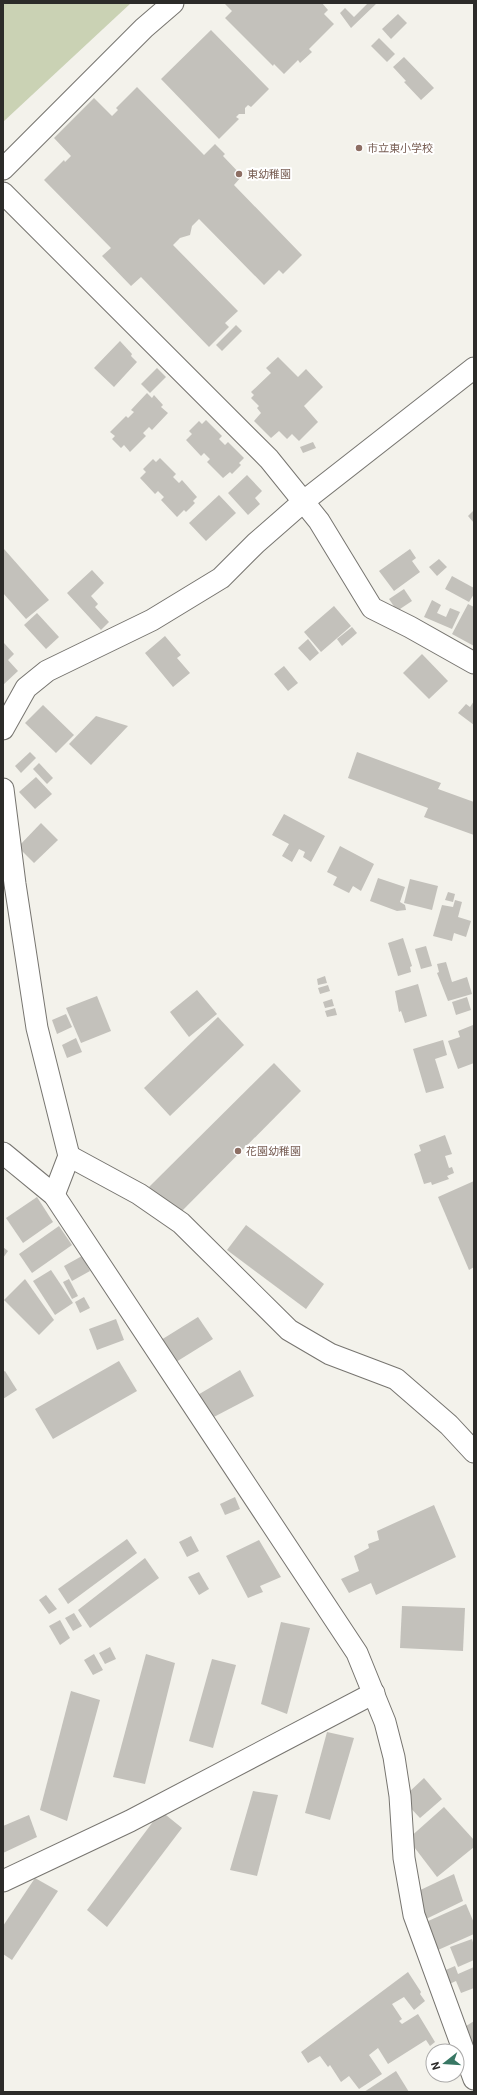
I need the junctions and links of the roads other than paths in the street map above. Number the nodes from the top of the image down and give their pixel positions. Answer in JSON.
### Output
{"nodes":[{"id":1,"x":173,"y":3,"type":"edge"},
{"id":2,"x":3,"y":169,"type":"edge"},
{"id":3,"x":3,"y":193,"type":"edge"},
{"id":4,"x":474,"y":368,"type":"edge"},
{"id":5,"x":304,"y":501,"type":"junction"},
{"id":6,"x":474,"y":663,"type":"edge"},
{"id":7,"x":3,"y":729,"type":"edge"},
{"id":8,"x":3,"y":789,"type":"edge"},
{"id":9,"x":3,"y":1152,"type":"edge"},
{"id":10,"x":69,"y":1156,"type":"junction"},
{"id":11,"x":54,"y":1195,"type":"junction"},
{"id":12,"x":474,"y":1452,"type":"edge"},
{"id":13,"x":374,"y":1693,"type":"junction"},
{"id":14,"x":3,"y":1881,"type":"edge"},
{"id":15,"x":474,"y":2079,"type":"edge"}],
"edges":[{"from":1,"to":2,"type":"street"},
{"from":3,"to":5,"type":"street"},
{"from":4,"to":5,"type":"street"},
{"from":5,"to":6,"type":"street"},
{"from":5,"to":7,"type":"street"},
{"from":8,"to":10,"type":"street"},
{"from":9,"to":11,"type":"street"},
{"from":10,"to":11,"type":"street"},
{"from":10,"to":12,"type":"street"},
{"from":11,"to":13,"type":"street"},
{"from":13,"to":14,"type":"street"},
{"from":13,"to":15,"type":"street"}]}
